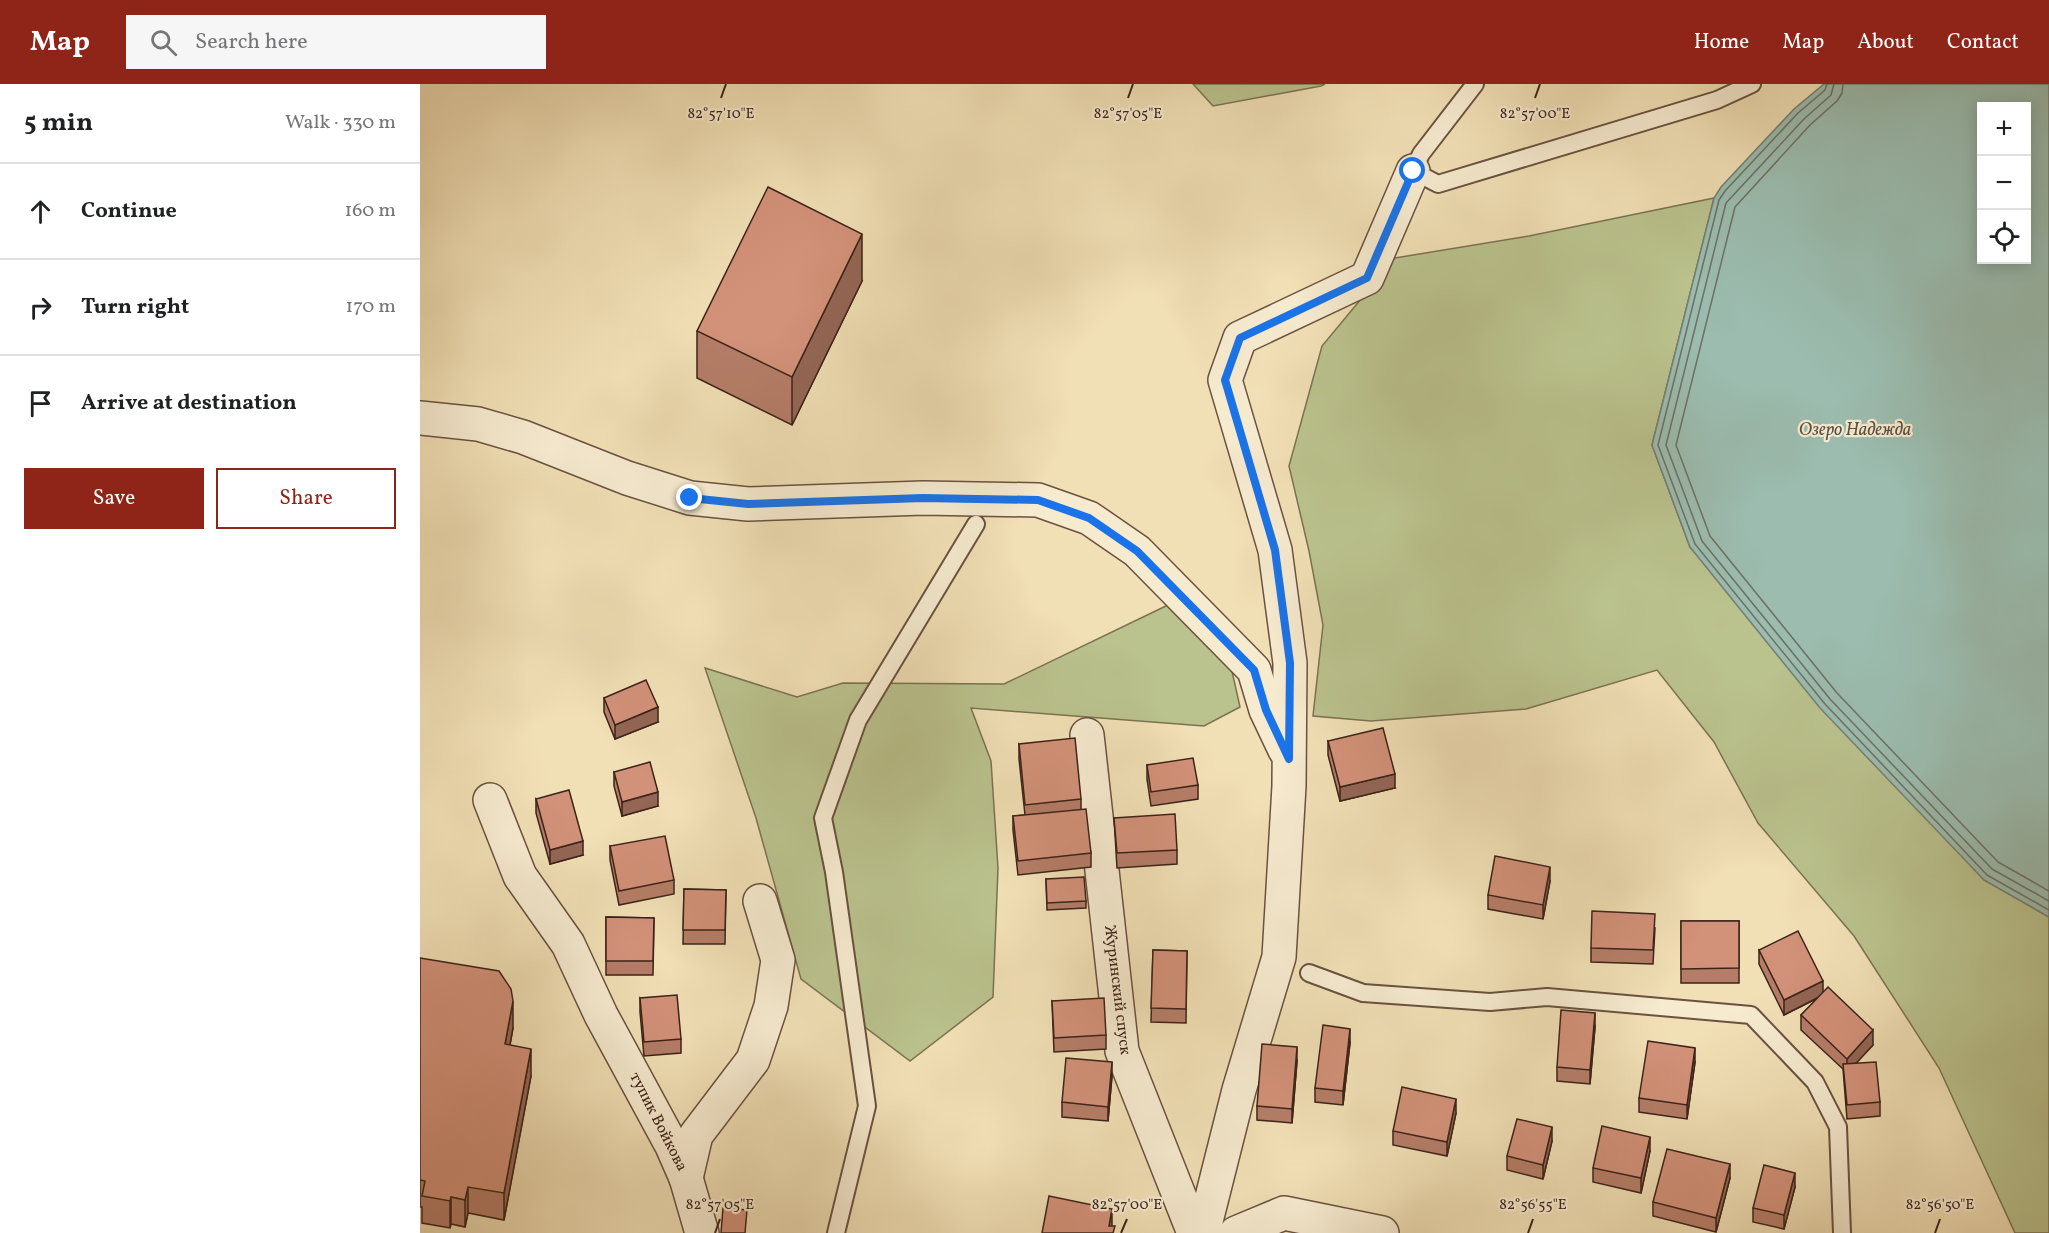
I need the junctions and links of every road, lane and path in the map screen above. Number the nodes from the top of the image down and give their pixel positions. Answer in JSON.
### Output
{"nodes":[{"id":1,"x":1475,"y":84,"type":"edge"},
{"id":2,"x":1752,"y":84,"type":"edge"},
{"id":3,"x":1413,"y":171,"type":"junction"},
{"id":4,"x":420,"y":418,"type":"edge"},
{"id":5,"x":976,"y":524,"type":"dead end"},
{"id":6,"x":1087,"y":735,"type":"dead end"},
{"id":7,"x":1289,"y":759,"type":"junction"},
{"id":8,"x":490,"y":800,"type":"dead end"},
{"id":9,"x":760,"y":901,"type":"dead end"},
{"id":10,"x":1309,"y":973,"type":"dead end"},
{"id":11,"x":686,"y":1178,"type":"junction"},
{"id":12,"x":702,"y":1233,"type":"edge"},
{"id":13,"x":836,"y":1233,"type":"edge"},
{"id":14,"x":1194,"y":1233,"type":"edge"},
{"id":15,"x":1203,"y":1233,"type":"edge"},
{"id":16,"x":1236,"y":1233,"type":"edge"},
{"id":17,"x":1382,"y":1233,"type":"edge"},
{"id":18,"x":1842,"y":1233,"type":"edge"}],
"edges":[{"from":1,"to":3,"type":"lane"},
{"from":2,"to":3,"type":"lane"},
{"from":3,"to":7,"type":"street"},
{"from":4,"to":7,"type":"street"},
{"from":5,"to":13,"type":"lane"},
{"from":6,"to":14,"type":"street","name":"Журинский спуск"},
{"from":7,"to":15,"type":"street"},
{"from":8,"to":11,"type":"street","name":"тупик Войкова"},
{"from":9,"to":11,"type":"street","name":"тупик Войкова"},
{"from":10,"to":18,"type":"lane"},
{"from":11,"to":12,"type":"street"},
{"from":16,"to":17,"type":"street"}]}
